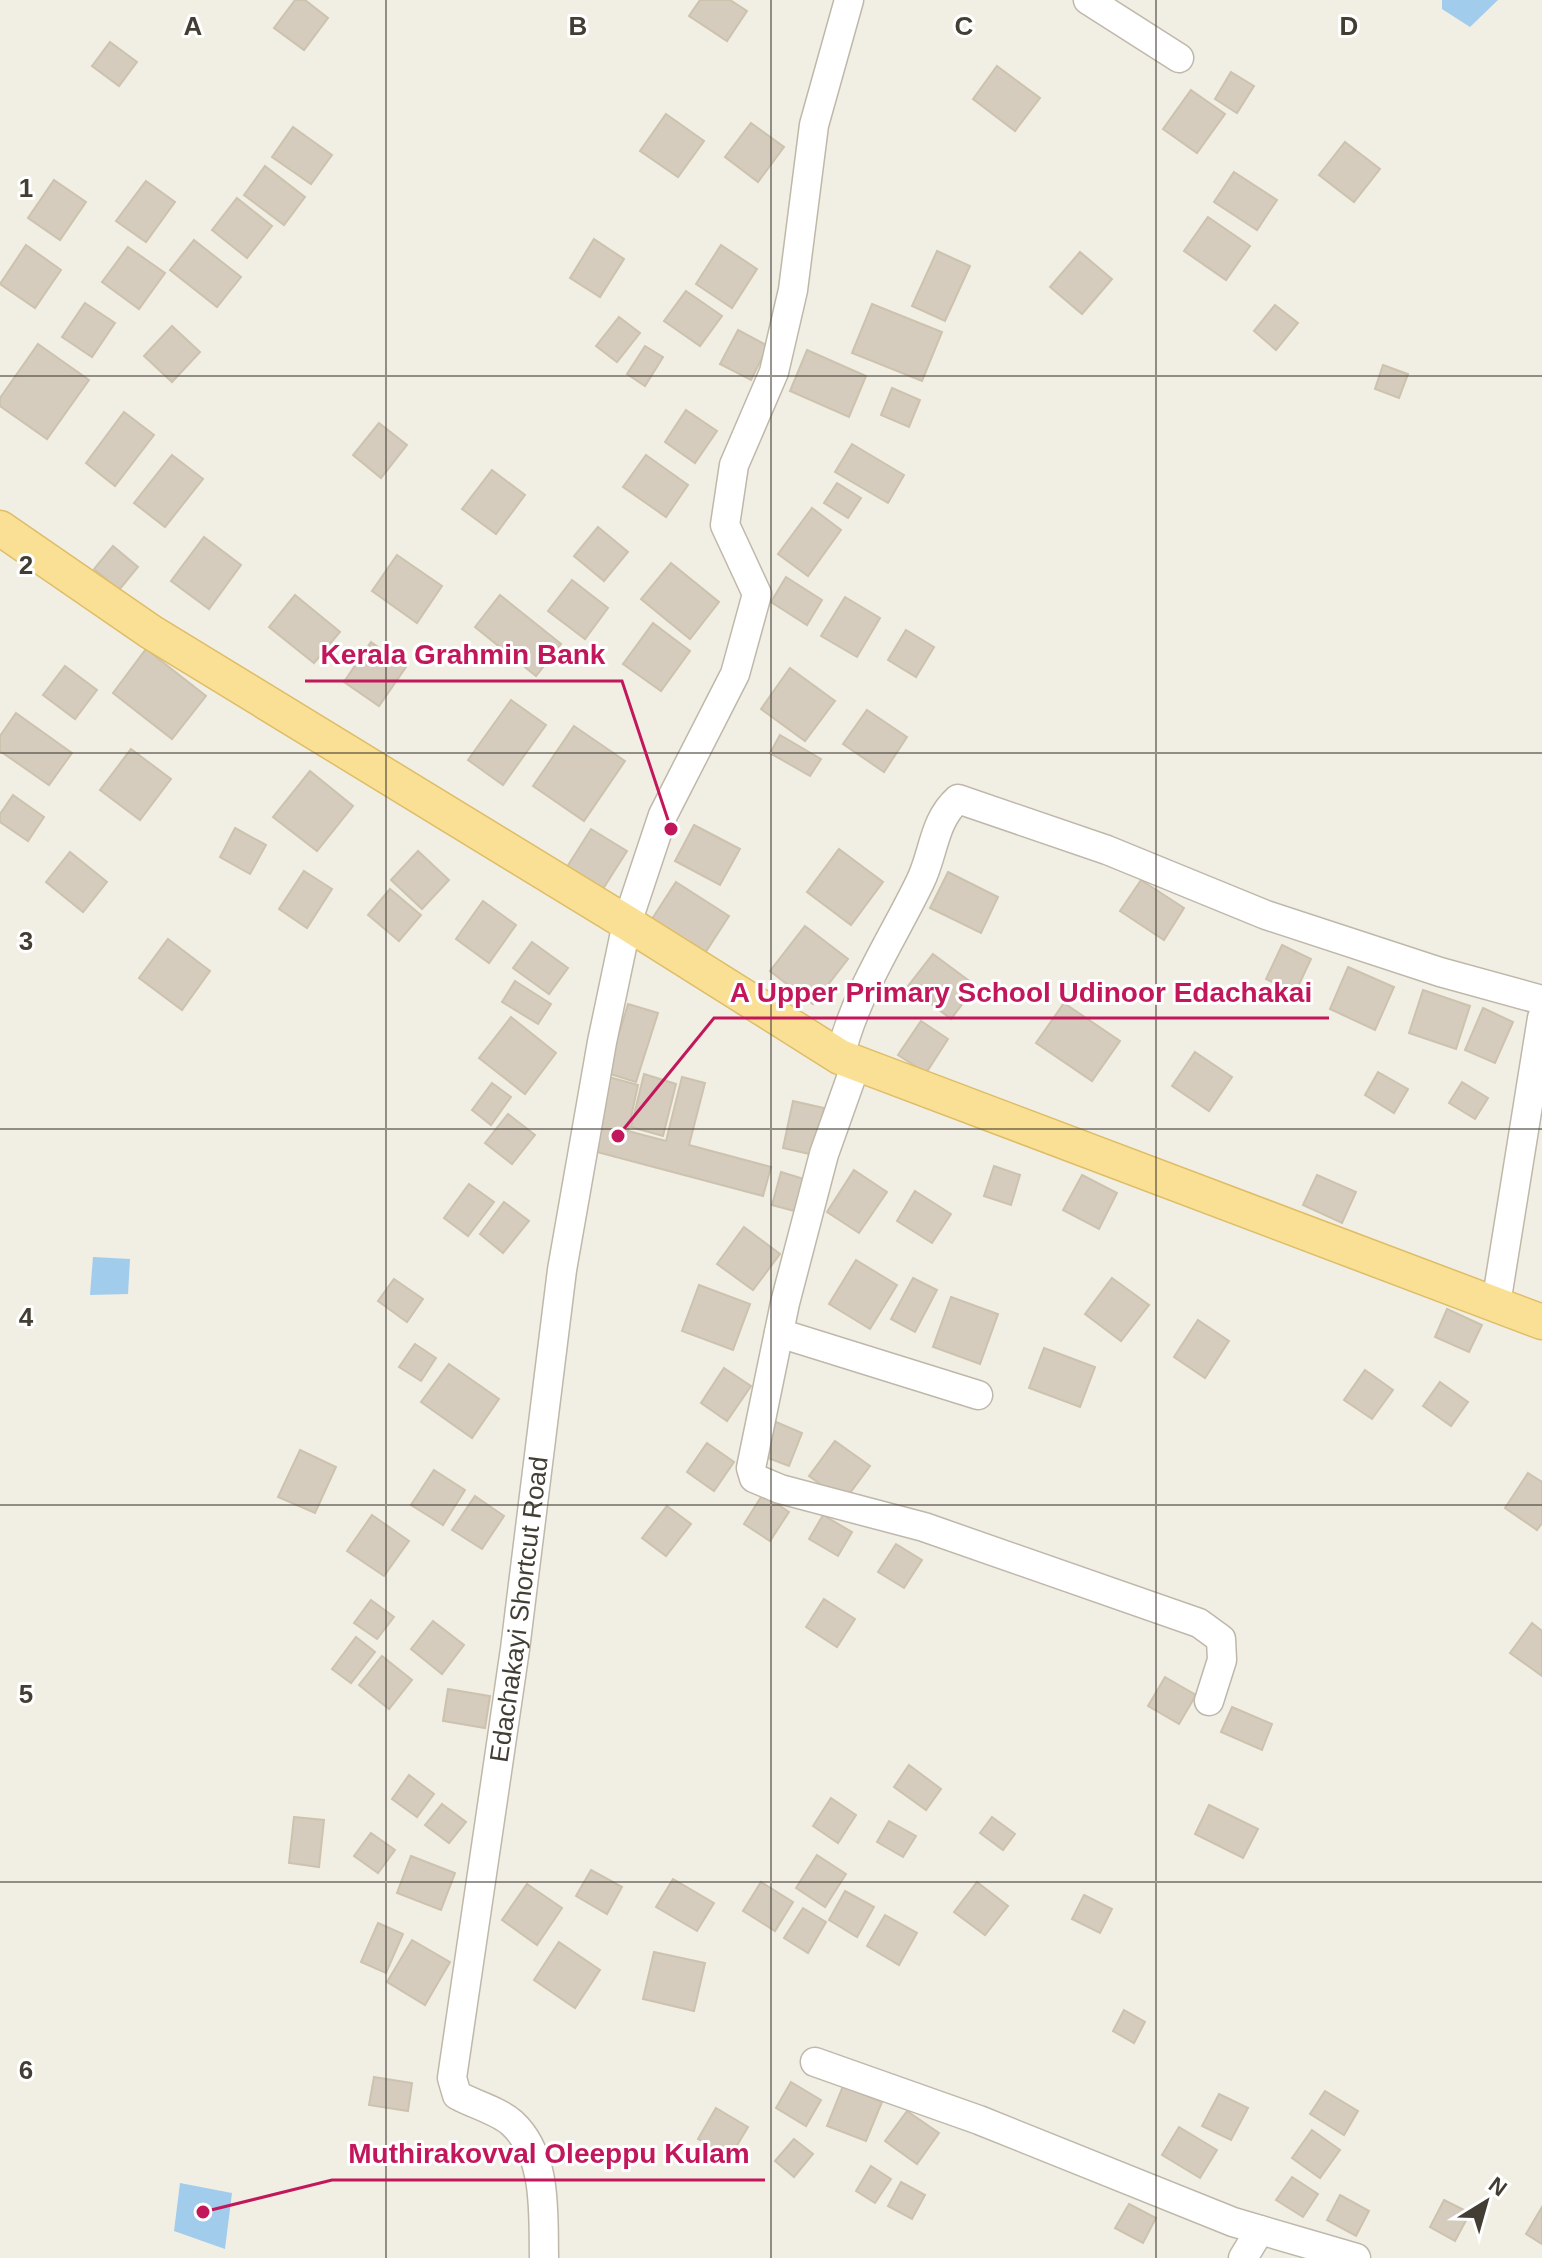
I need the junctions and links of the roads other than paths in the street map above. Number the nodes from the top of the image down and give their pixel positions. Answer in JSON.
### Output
{"nodes":[{"id":1,"x":849,"y":0,"type":"edge"},
{"id":2,"x":1088,"y":0,"type":"edge"},
{"id":3,"x":1179,"y":58,"type":"dead end"},
{"id":4,"x":0,"y":528,"type":"edge"},
{"id":5,"x":627,"y":923,"type":"junction"},
{"id":6,"x":1542,"y":1000,"type":"edge"},
{"id":7,"x":1542,"y":1018,"type":"edge"},
{"id":8,"x":848,"y":1060,"type":"junction"},
{"id":9,"x":1496,"y":1304,"type":"junction"},
{"id":10,"x":1542,"y":1322,"type":"edge"},
{"id":11,"x":779,"y":1333,"type":"junction"},
{"id":12,"x":978,"y":1395,"type":"dead end"},
{"id":13,"x":1209,"y":1701,"type":"dead end"},
{"id":14,"x":815,"y":2062,"type":"dead end"},
{"id":15,"x":1260,"y":2230,"type":"junction"},
{"id":16,"x":544,"y":2258,"type":"edge"},
{"id":17,"x":1243,"y":2258,"type":"edge"},
{"id":18,"x":1356,"y":2258,"type":"edge"}],
"edges":[{"from":1,"to":5,"type":"street","name":"Edachakayi Shortcut Road"},
{"from":2,"to":3,"type":"street"},
{"from":4,"to":5,"type":"main road"},
{"from":5,"to":8,"type":"main road"},
{"from":5,"to":16,"type":"street","name":"Edachakayi Shortcut Road"},
{"from":6,"to":8,"type":"street"},
{"from":7,"to":9,"type":"street"},
{"from":8,"to":9,"type":"main road"},
{"from":8,"to":11,"type":"street"},
{"from":9,"to":10,"type":"main road"},
{"from":11,"to":12,"type":"street"},
{"from":11,"to":13,"type":"street"},
{"from":14,"to":15,"type":"street"},
{"from":15,"to":17,"type":"street"},
{"from":15,"to":18,"type":"street"}]}
